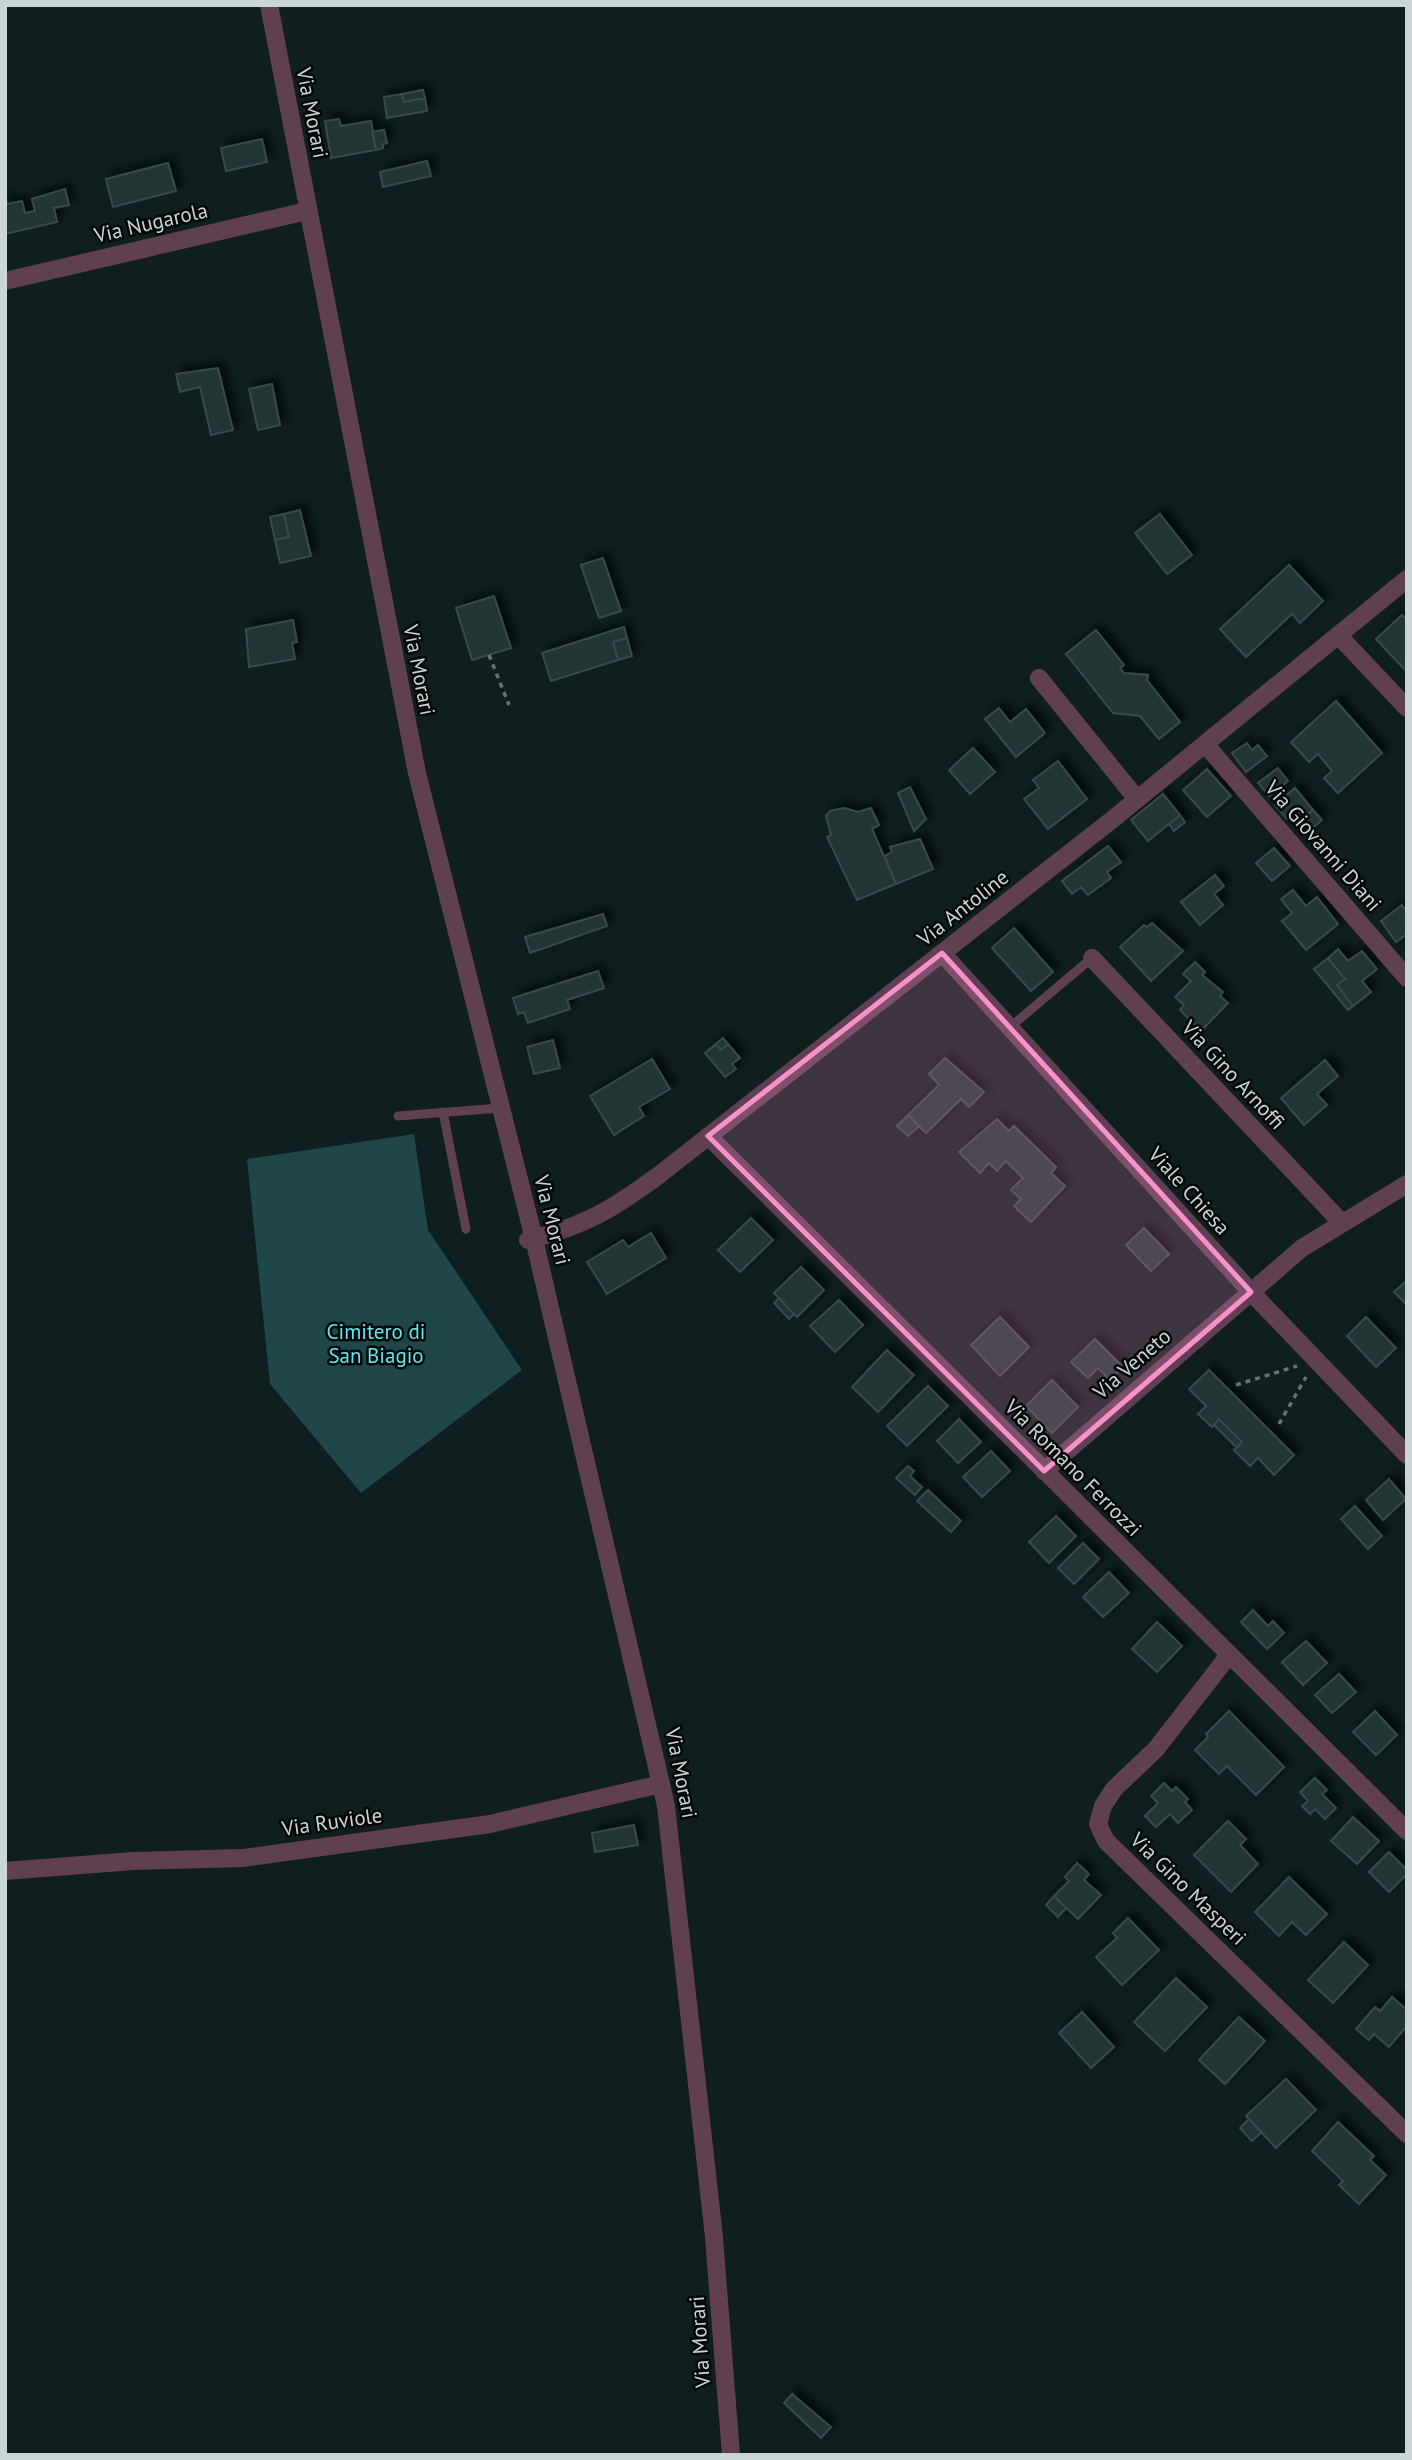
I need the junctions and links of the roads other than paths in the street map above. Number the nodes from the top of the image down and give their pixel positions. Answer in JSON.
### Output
{"nodes":[{"id":1,"x":269,"y":5,"type":"edge"},
{"id":2,"x":307,"y":211,"type":"junction"},
{"id":3,"x":5,"y":281,"type":"edge"},
{"id":4,"x":1407,"y":579,"type":"edge"},
{"id":5,"x":1338,"y":635,"type":"junction"},
{"id":6,"x":1039,"y":678,"type":"dead end"},
{"id":7,"x":1407,"y":708,"type":"edge"},
{"id":8,"x":1205,"y":744,"type":"junction"},
{"id":9,"x":1137,"y":799,"type":"junction"},
{"id":10,"x":942,"y":953,"type":"junction"},
{"id":11,"x":1091,"y":958,"type":"joint"},
{"id":12,"x":1407,"y":978,"type":"edge"},
{"id":13,"x":1009,"y":1028,"type":"junction"},
{"id":14,"x":500,"y":1108,"type":"junction"},
{"id":15,"x":443,"y":1112,"type":"junction"},
{"id":16,"x":398,"y":1116,"type":"dead end"},
{"id":17,"x":708,"y":1136,"type":"junction"},
{"id":18,"x":1407,"y":1184,"type":"edge"},
{"id":19,"x":1341,"y":1222,"type":"junction"},
{"id":20,"x":466,"y":1228,"type":"dead end"},
{"id":21,"x":531,"y":1240,"type":"junction"},
{"id":22,"x":1251,"y":1292,"type":"junction"},
{"id":23,"x":1407,"y":1455,"type":"edge"},
{"id":24,"x":1044,"y":1471,"type":"junction"},
{"id":25,"x":1229,"y":1655,"type":"junction"},
{"id":26,"x":662,"y":1784,"type":"junction"},
{"id":27,"x":1407,"y":1831,"type":"edge"},
{"id":28,"x":5,"y":1871,"type":"edge"},
{"id":29,"x":1407,"y":2134,"type":"edge"},
{"id":30,"x":731,"y":2455,"type":"edge"}],
"edges":[{"from":1,"to":2,"type":"street","name":"Via Morari"},
{"from":2,"to":3,"type":"street","name":"Via Nugarola"},
{"from":2,"to":14,"type":"street","name":"Via Morari"},
{"from":4,"to":5,"type":"street","name":"Via Antoline"},
{"from":5,"to":7,"type":"street"},
{"from":5,"to":8,"type":"street","name":"Via Antoline"},
{"from":6,"to":9,"type":"street"},
{"from":8,"to":9,"type":"street","name":"Via Antoline"},
{"from":8,"to":12,"type":"street","name":"Via Giovanni Diani"},
{"from":9,"to":10,"type":"street","name":"Via Antoline"},
{"from":10,"to":13,"type":"street","name":"Viale Chiesa"},
{"from":10,"to":17,"type":"street","name":"Via Antoline"},
{"from":11,"to":13,"type":"lane"},
{"from":11,"to":19,"type":"street","name":"Via Gino Arnoffi"},
{"from":13,"to":22,"type":"street","name":"Viale Chiesa"},
{"from":14,"to":15,"type":"lane"},
{"from":14,"to":21,"type":"street","name":"Via Morari"},
{"from":15,"to":16,"type":"lane"},
{"from":15,"to":20,"type":"lane"},
{"from":17,"to":21,"type":"street","name":"Via Antoline"},
{"from":17,"to":24,"type":"street","name":"Via Romano Ferrozzi"},
{"from":18,"to":19,"type":"street","name":"Via Veneto"},
{"from":19,"to":22,"type":"street","name":"Via Veneto"},
{"from":21,"to":26,"type":"street","name":"Via Morari"},
{"from":22,"to":23,"type":"street","name":"Viale Chiesa"},
{"from":22,"to":24,"type":"street","name":"Via Veneto"},
{"from":24,"to":25,"type":"street","name":"Via Romano Ferrozzi"},
{"from":25,"to":27,"type":"street","name":"Via Romano Ferrozzi"},
{"from":25,"to":29,"type":"street","name":"Via Gino Masperi"},
{"from":26,"to":28,"type":"street","name":"Via Ruviole"},
{"from":26,"to":30,"type":"street","name":"Via Morari"}]}
